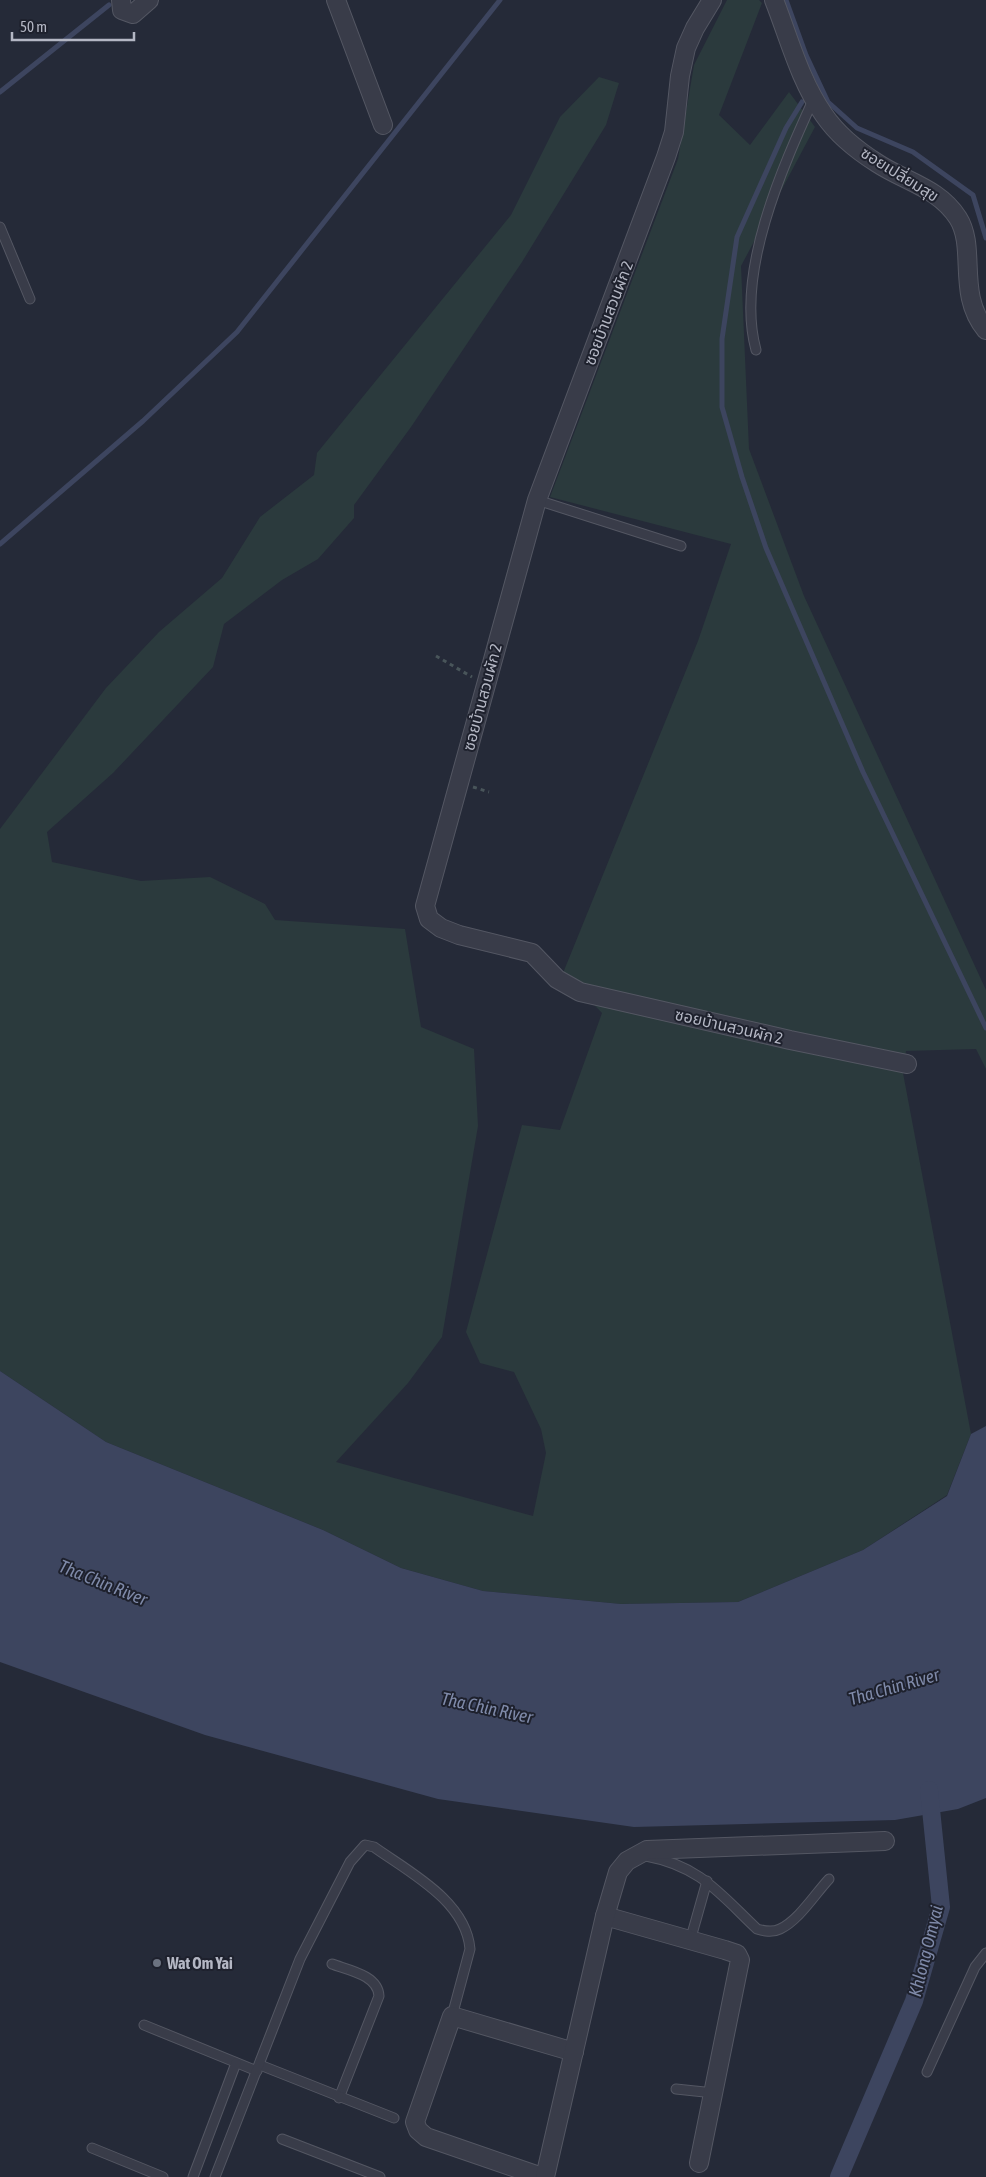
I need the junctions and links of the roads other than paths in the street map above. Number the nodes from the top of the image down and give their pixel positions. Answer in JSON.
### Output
{"nodes":[{"id":1,"x":121,"y":0,"type":"edge"},
{"id":2,"x":149,"y":0,"type":"edge"},
{"id":3,"x":336,"y":0,"type":"edge"},
{"id":4,"x":712,"y":0,"type":"edge"},
{"id":5,"x":774,"y":0,"type":"edge"},
{"id":6,"x":814,"y":98,"type":"junction"},
{"id":7,"x":383,"y":124,"type":"dead end"},
{"id":8,"x":0,"y":227,"type":"edge"},
{"id":9,"x":30,"y":299,"type":"dead end"},
{"id":10,"x":986,"y":330,"type":"edge"},
{"id":11,"x":756,"y":350,"type":"dead end"},
{"id":12,"x":537,"y":500,"type":"junction"},
{"id":13,"x":681,"y":546,"type":"dead end"},
{"id":14,"x":907,"y":1064,"type":"dead end"},
{"id":15,"x":885,"y":1841,"type":"dead end"},
{"id":16,"x":637,"y":1854,"type":"junction"},
{"id":17,"x":829,"y":1879,"type":"dead end"},
{"id":18,"x":707,"y":1881,"type":"junction"},
{"id":19,"x":605,"y":1916,"type":"junction"},
{"id":20,"x":690,"y":1941,"type":"junction"},
{"id":21,"x":986,"y":1953,"type":"edge"},
{"id":22,"x":332,"y":1964,"type":"dead end"},
{"id":23,"x":452,"y":2016,"type":"junction"},
{"id":24,"x":144,"y":2025,"type":"dead end"},
{"id":25,"x":574,"y":2052,"type":"junction"},
{"id":26,"x":236,"y":2063,"type":"junction"},
{"id":27,"x":258,"y":2068,"type":"junction"},
{"id":28,"x":927,"y":2072,"type":"dead end"},
{"id":29,"x":676,"y":2088,"type":"dead end"},
{"id":30,"x":714,"y":2092,"type":"junction"},
{"id":31,"x":340,"y":2098,"type":"junction"},
{"id":32,"x":394,"y":2118,"type":"dead end"},
{"id":33,"x":282,"y":2138,"type":"dead end"},
{"id":34,"x":92,"y":2148,"type":"dead end"},
{"id":35,"x":699,"y":2163,"type":"dead end"},
{"id":36,"x":163,"y":2177,"type":"edge"},
{"id":37,"x":193,"y":2177,"type":"edge"},
{"id":38,"x":215,"y":2177,"type":"edge"},
{"id":39,"x":380,"y":2177,"type":"edge"},
{"id":40,"x":543,"y":2177,"type":"edge"}],
"edges":[{"from":1,"to":2,"type":"street"},
{"from":3,"to":7,"type":"street"},
{"from":4,"to":12,"type":"street","name":"ซอยบ้านสวนผัก 2"},
{"from":5,"to":6,"type":"street","name":"ซอยเปลี่ยมสุข"},
{"from":6,"to":10,"type":"street","name":"ซอยเปลี่ยมสุข"},
{"from":6,"to":11,"type":"lane"},
{"from":8,"to":9,"type":"lane"},
{"from":12,"to":13,"type":"lane"},
{"from":12,"to":14,"type":"street","name":"ซอยบ้านสวนผัก 2"},
{"from":15,"to":16,"type":"street"},
{"from":16,"to":18,"type":"lane"},
{"from":16,"to":19,"type":"street"},
{"from":17,"to":18,"type":"lane"},
{"from":18,"to":20,"type":"lane"},
{"from":19,"to":20,"type":"street"},
{"from":19,"to":25,"type":"street"},
{"from":20,"to":30,"type":"street"},
{"from":21,"to":28,"type":"lane"},
{"from":22,"to":31,"type":"lane"},
{"from":23,"to":25,"type":"street"},
{"from":23,"to":27,"type":"lane"},
{"from":23,"to":40,"type":"street"},
{"from":24,"to":26,"type":"lane"},
{"from":25,"to":40,"type":"street"},
{"from":26,"to":27,"type":"lane"},
{"from":26,"to":37,"type":"lane"},
{"from":27,"to":31,"type":"lane"},
{"from":27,"to":38,"type":"lane"},
{"from":29,"to":30,"type":"lane"},
{"from":30,"to":35,"type":"street"},
{"from":31,"to":32,"type":"lane"},
{"from":33,"to":39,"type":"lane"},
{"from":34,"to":36,"type":"lane"}]}
